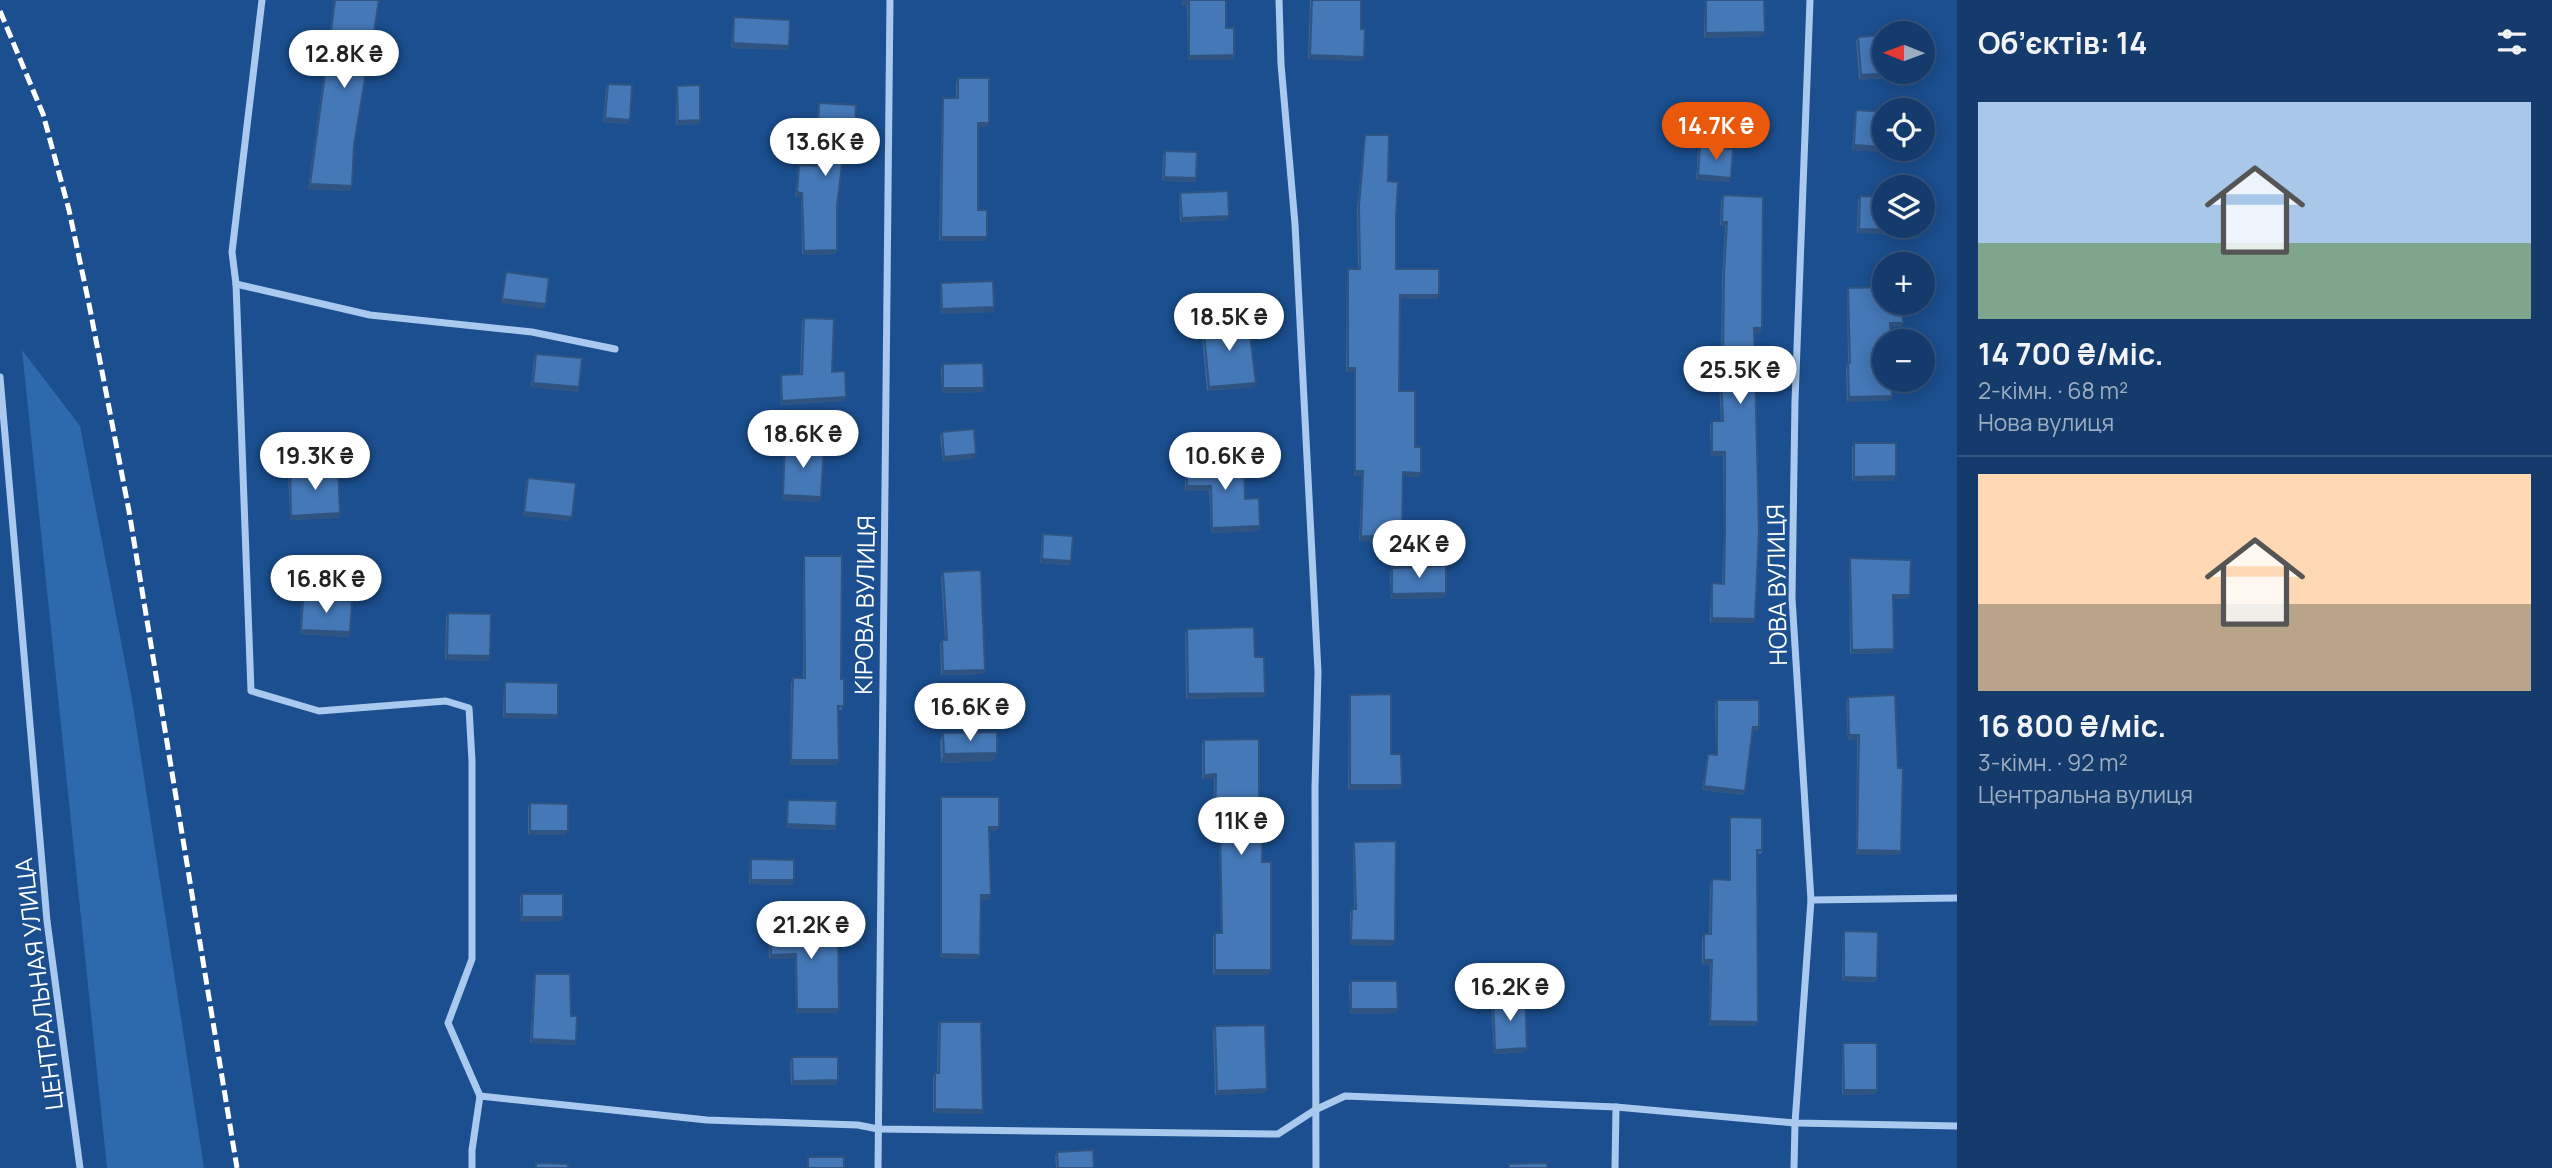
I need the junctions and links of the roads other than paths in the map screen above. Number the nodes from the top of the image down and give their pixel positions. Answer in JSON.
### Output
{"nodes":[{"id":1,"x":262,"y":0,"type":"edge"},
{"id":2,"x":890,"y":0,"type":"edge"},
{"id":3,"x":1279,"y":0,"type":"edge"},
{"id":4,"x":1810,"y":0,"type":"edge"},
{"id":5,"x":236,"y":284,"type":"junction"},
{"id":6,"x":615,"y":349,"type":"dead end"},
{"id":7,"x":0,"y":377,"type":"edge"},
{"id":8,"x":1957,"y":898,"type":"edge"},
{"id":9,"x":1811,"y":900,"type":"junction"},
{"id":10,"x":480,"y":1097,"type":"junction"},
{"id":11,"x":1616,"y":1107,"type":"junction"},
{"id":12,"x":1315,"y":1110,"type":"junction"},
{"id":13,"x":1795,"y":1123,"type":"junction"},
{"id":14,"x":1957,"y":1126,"type":"edge"},
{"id":15,"x":878,"y":1129,"type":"junction"},
{"id":16,"x":80,"y":1168,"type":"edge"},
{"id":17,"x":472,"y":1168,"type":"edge"},
{"id":18,"x":878,"y":1168,"type":"edge"},
{"id":19,"x":1315,"y":1168,"type":"edge"},
{"id":20,"x":1615,"y":1168,"type":"edge"},
{"id":21,"x":1794,"y":1168,"type":"edge"}],
"edges":[{"from":1,"to":5,"type":"street"},
{"from":2,"to":15,"type":"street","name":"КІРОВА ВУЛИЦЯ"},
{"from":3,"to":12,"type":"street"},
{"from":4,"to":9,"type":"street","name":"НОВА ВУЛИЦЯ"},
{"from":5,"to":6,"type":"street"},
{"from":5,"to":10,"type":"street"},
{"from":7,"to":16,"type":"street","name":"ЦЕНТРАЛЬНАЯ УЛИЦА"},
{"from":8,"to":9,"type":"street"},
{"from":9,"to":13,"type":"street","name":"НОВА ВУЛИЦЯ"},
{"from":10,"to":15,"type":"street"},
{"from":10,"to":17,"type":"street"},
{"from":11,"to":12,"type":"street"},
{"from":11,"to":13,"type":"street"},
{"from":11,"to":20,"type":"street"},
{"from":12,"to":15,"type":"street"},
{"from":12,"to":19,"type":"street"},
{"from":13,"to":14,"type":"street"},
{"from":13,"to":21,"type":"street","name":"НОВА ВУЛИЦЯ"},
{"from":15,"to":18,"type":"street","name":"КІРОВА ВУЛИЦЯ"}]}
